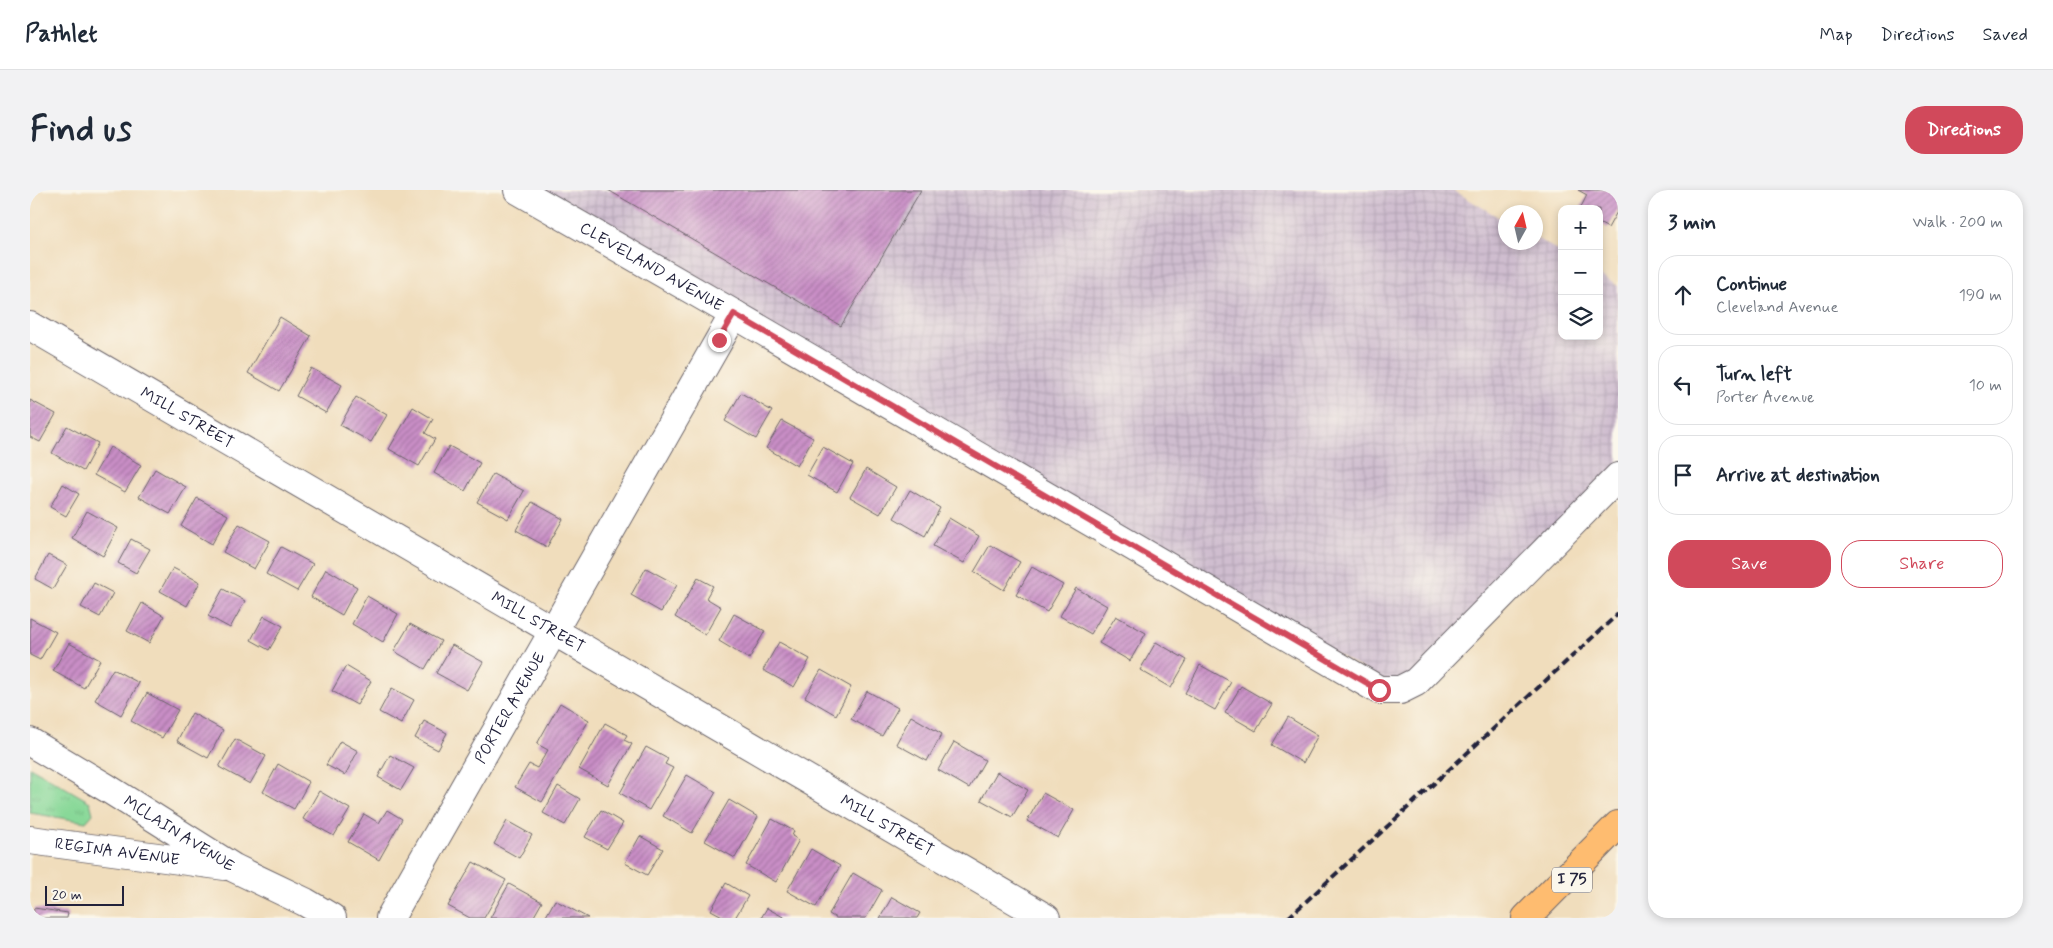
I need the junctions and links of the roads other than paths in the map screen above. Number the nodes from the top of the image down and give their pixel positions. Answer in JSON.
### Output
{"nodes":[{"id":1,"x":518,"y":190,"type":"edge"},
{"id":2,"x":734,"y":314,"type":"junction"},
{"id":3,"x":30,"y":326,"type":"edge"},
{"id":4,"x":1618,"y":477,"type":"edge"},
{"id":5,"x":554,"y":632,"type":"junction"},
{"id":6,"x":30,"y":742,"type":"edge"},
{"id":7,"x":1618,"y":826,"type":"edge"},
{"id":8,"x":30,"y":840,"type":"edge"},
{"id":9,"x":1618,"y":841,"type":"edge"},
{"id":10,"x":234,"y":868,"type":"junction"},
{"id":11,"x":332,"y":918,"type":"edge"},
{"id":12,"x":390,"y":918,"type":"edge"},
{"id":13,"x":1046,"y":918,"type":"edge"},
{"id":14,"x":1526,"y":918,"type":"edge"}],
"edges":[{"from":1,"to":2,"type":"street","name":"CLEVELAND AVENUE"},
{"from":2,"to":4,"type":"street","name":"CLEVELAND AVENUE"},
{"from":2,"to":5,"type":"street","name":"PORTER AVENUE"},
{"from":3,"to":5,"type":"street","name":"MILL STREET"},
{"from":5,"to":12,"type":"street","name":"PORTER AVENUE"},
{"from":5,"to":13,"type":"street","name":"MILL STREET"},
{"from":6,"to":10,"type":"street","name":"MCLAIN AVENUE"},
{"from":7,"to":14,"type":"highway"},
{"from":8,"to":10,"type":"street","name":"REGINA AVENUE"},
{"from":9,"to":14,"type":"highway","number":"I 75"},
{"from":10,"to":11,"type":"street","name":"MCLAIN AVENUE"}]}
